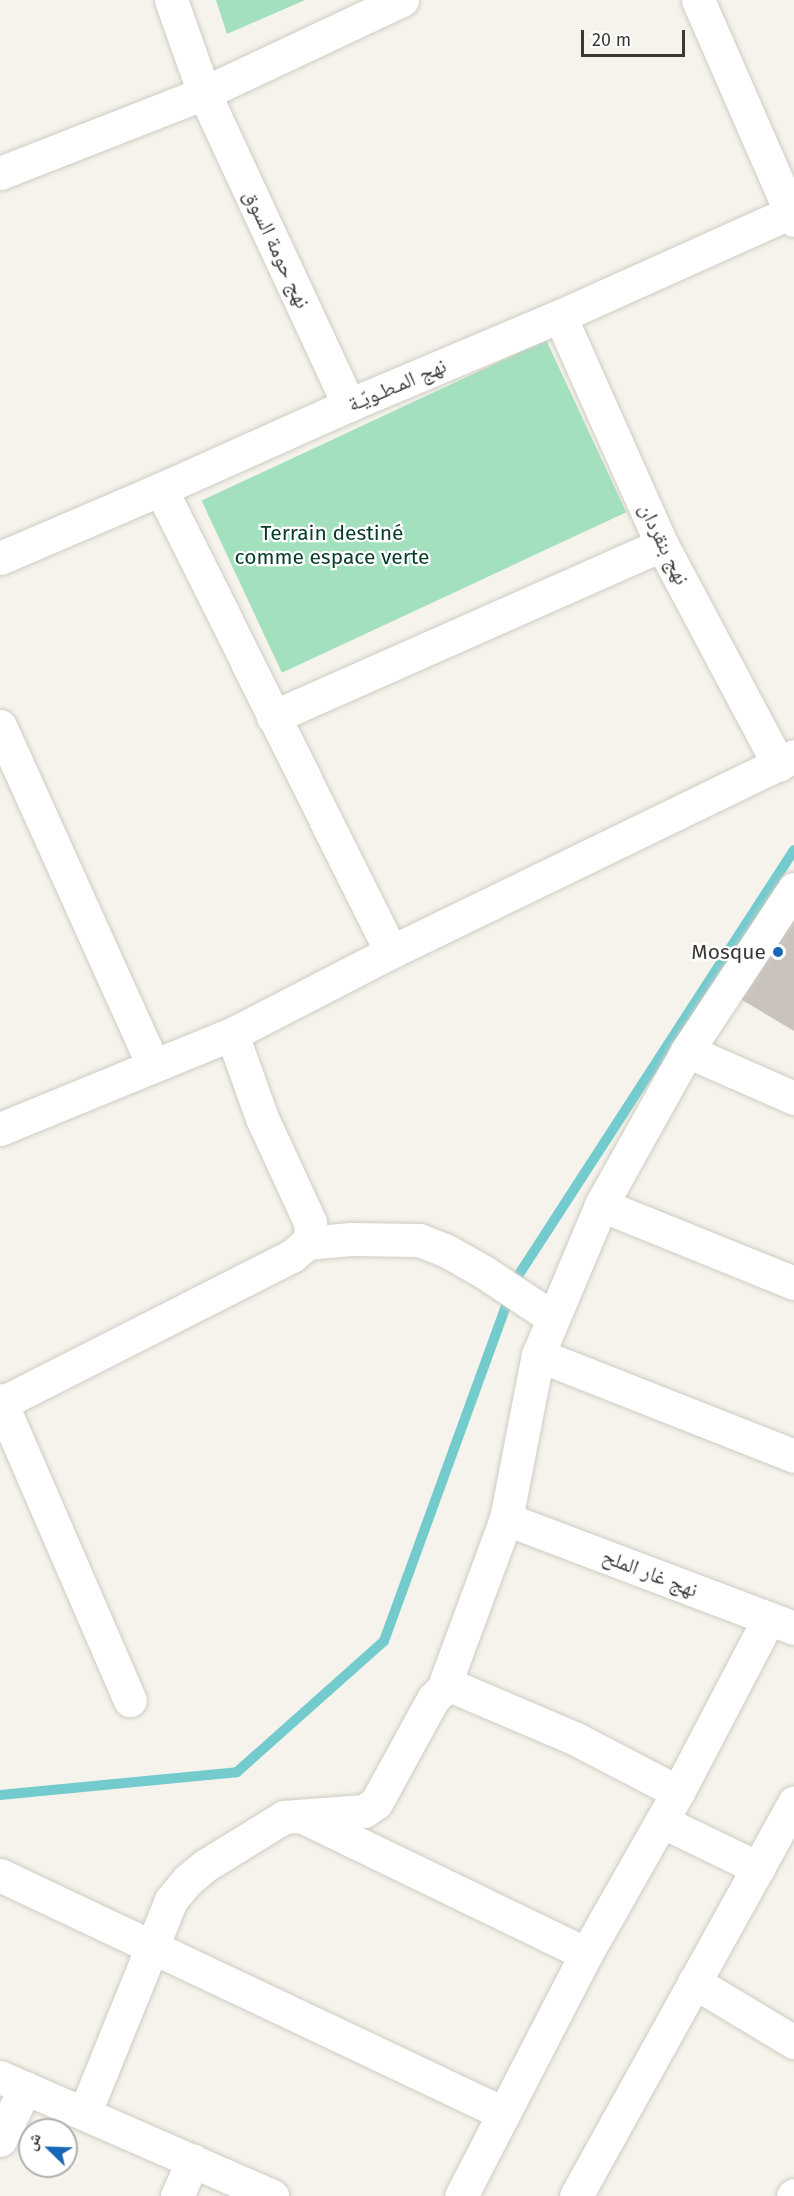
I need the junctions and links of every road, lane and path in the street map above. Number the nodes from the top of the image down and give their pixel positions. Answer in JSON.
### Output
{"nodes":[{"id":1,"x":171,"y":0,"type":"edge"},
{"id":2,"x":402,"y":0,"type":"edge"},
{"id":3,"x":698,"y":0,"type":"edge"},
{"id":4,"x":204,"y":93,"type":"junction"},
{"id":5,"x":0,"y":173,"type":"edge"},
{"id":6,"x":793,"y":214,"type":"edge"},
{"id":7,"x":560,"y":316,"type":"junction"},
{"id":8,"x":349,"y":405,"type":"junction"},
{"id":9,"x":161,"y":489,"type":"junction"},
{"id":10,"x":662,"y":545,"type":"junction"},
{"id":11,"x":0,"y":558,"type":"edge"},
{"id":12,"x":273,"y":717,"type":"junction"},
{"id":13,"x":0,"y":726,"type":"edge"},
{"id":14,"x":787,"y":761,"type":"edge"},
{"id":15,"x":794,"y":889,"type":"edge"},
{"id":16,"x":391,"y":952,"type":"junction"},
{"id":17,"x":232,"y":1034,"type":"junction"},
{"id":18,"x":687,"y":1051,"type":"junction"},
{"id":19,"x":153,"y":1065,"type":"junction"},
{"id":20,"x":794,"y":1098,"type":"edge"},
{"id":21,"x":0,"y":1129,"type":"edge"},
{"id":22,"x":601,"y":1205,"type":"junction"},
{"id":23,"x":307,"y":1243,"type":"junction"},
{"id":24,"x":794,"y":1283,"type":"edge"},
{"id":25,"x":553,"y":1318,"type":"junction"},
{"id":26,"x":538,"y":1355,"type":"junction"},
{"id":27,"x":0,"y":1403,"type":"edge"},
{"id":28,"x":794,"y":1456,"type":"edge"},
{"id":29,"x":506,"y":1519,"type":"junction"},
{"id":30,"x":782,"y":1623,"type":"edge"},
{"id":31,"x":442,"y":1689,"type":"junction"},
{"id":32,"x":130,"y":1700,"type":"dead end"},
{"id":33,"x":678,"y":1792,"type":"junction"},
{"id":34,"x":794,"y":1802,"type":"edge"},
{"id":35,"x":301,"y":1816,"type":"junction"},
{"id":36,"x":663,"y":1822,"type":"junction"},
{"id":37,"x":784,"y":1844,"type":"edge"},
{"id":38,"x":758,"y":1868,"type":"junction"},
{"id":39,"x":0,"y":1875,"type":"edge"},
{"id":40,"x":150,"y":1947,"type":"junction"},
{"id":41,"x":586,"y":1954,"type":"junction"},
{"id":42,"x":694,"y":1982,"type":"junction"},
{"id":43,"x":794,"y":2042,"type":"edge"},
{"id":44,"x":12,"y":2082,"type":"edge"},
{"id":45,"x":85,"y":2112,"type":"junction"},
{"id":46,"x":503,"y":2113,"type":"junction"},
{"id":47,"x":0,"y":2140,"type":"edge"},
{"id":48,"x":193,"y":2160,"type":"junction"},
{"id":49,"x":177,"y":2196,"type":"edge"},
{"id":50,"x":272,"y":2196,"type":"edge"},
{"id":51,"x":461,"y":2196,"type":"edge"},
{"id":52,"x":576,"y":2196,"type":"edge"}],
"edges":[{"from":1,"to":4,"type":"street","name":"نهج حومة السوق"},
{"from":2,"to":4,"type":"street"},
{"from":3,"to":6,"type":"street"},
{"from":4,"to":5,"type":"street"},
{"from":4,"to":8,"type":"street","name":"نهج حومة السوق"},
{"from":6,"to":7,"type":"street","name":"نهج المـطـويّـة"},
{"from":7,"to":8,"type":"street","name":"نهج المـطـويّـة"},
{"from":7,"to":10,"type":"street","name":"نهج بنقردان"},
{"from":8,"to":9,"type":"street","name":"نهج المـطـويّـة"},
{"from":9,"to":11,"type":"street","name":"نهج المـطـويّـة"},
{"from":9,"to":12,"type":"street"},
{"from":10,"to":12,"type":"street"},
{"from":10,"to":14,"type":"street","name":"نهج بنقردان"},
{"from":12,"to":16,"type":"street"},
{"from":13,"to":19,"type":"street"},
{"from":14,"to":16,"type":"street"},
{"from":15,"to":18,"type":"street"},
{"from":16,"to":17,"type":"street"},
{"from":17,"to":19,"type":"street"},
{"from":17,"to":23,"type":"street"},
{"from":18,"to":20,"type":"street"},
{"from":18,"to":22,"type":"street"},
{"from":19,"to":21,"type":"street"},
{"from":22,"to":24,"type":"street"},
{"from":22,"to":25,"type":"street"},
{"from":23,"to":25,"type":"street"},
{"from":23,"to":27,"type":"street"},
{"from":25,"to":26,"type":"street"},
{"from":26,"to":28,"type":"street"},
{"from":26,"to":29,"type":"street"},
{"from":27,"to":32,"type":"street"},
{"from":29,"to":30,"type":"street","name":"نهج غار الملح"},
{"from":29,"to":31,"type":"street"},
{"from":30,"to":33,"type":"street"},
{"from":31,"to":33,"type":"street"},
{"from":31,"to":35,"type":"street"},
{"from":33,"to":36,"type":"street"},
{"from":34,"to":37,"type":"street"},
{"from":35,"to":40,"type":"street"},
{"from":35,"to":41,"type":"street"},
{"from":36,"to":38,"type":"street"},
{"from":36,"to":41,"type":"street"},
{"from":37,"to":38,"type":"street"},
{"from":38,"to":42,"type":"street"},
{"from":39,"to":40,"type":"street"},
{"from":40,"to":45,"type":"street"},
{"from":40,"to":46,"type":"street"},
{"from":41,"to":46,"type":"street"},
{"from":42,"to":43,"type":"street"},
{"from":42,"to":52,"type":"street"},
{"from":44,"to":45,"type":"street"},
{"from":44,"to":47,"type":"street"},
{"from":45,"to":48,"type":"street"},
{"from":46,"to":51,"type":"street"},
{"from":48,"to":49,"type":"street"},
{"from":48,"to":50,"type":"street"}]}
